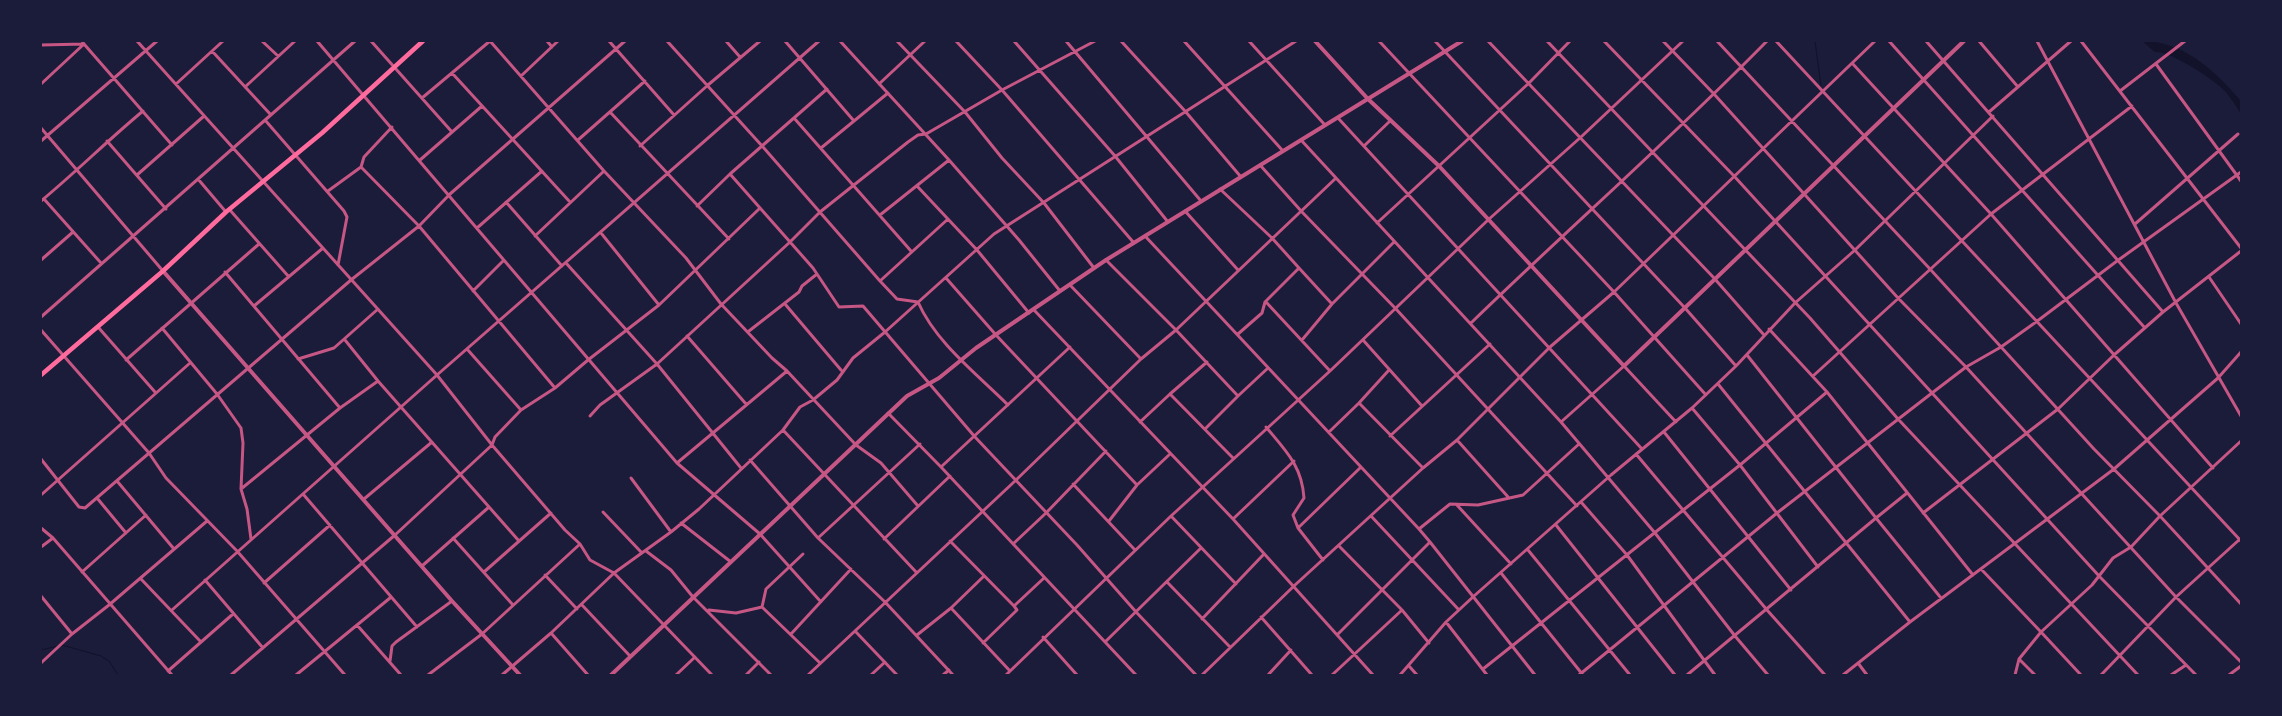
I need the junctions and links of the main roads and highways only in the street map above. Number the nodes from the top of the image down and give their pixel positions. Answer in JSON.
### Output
{"nodes":[{"id":1,"x":424,"y":41,"type":"edge"},
{"id":2,"x":41,"y":375,"type":"edge"}],
"edges":[{"from":1,"to":2,"type":"main road"}]}
